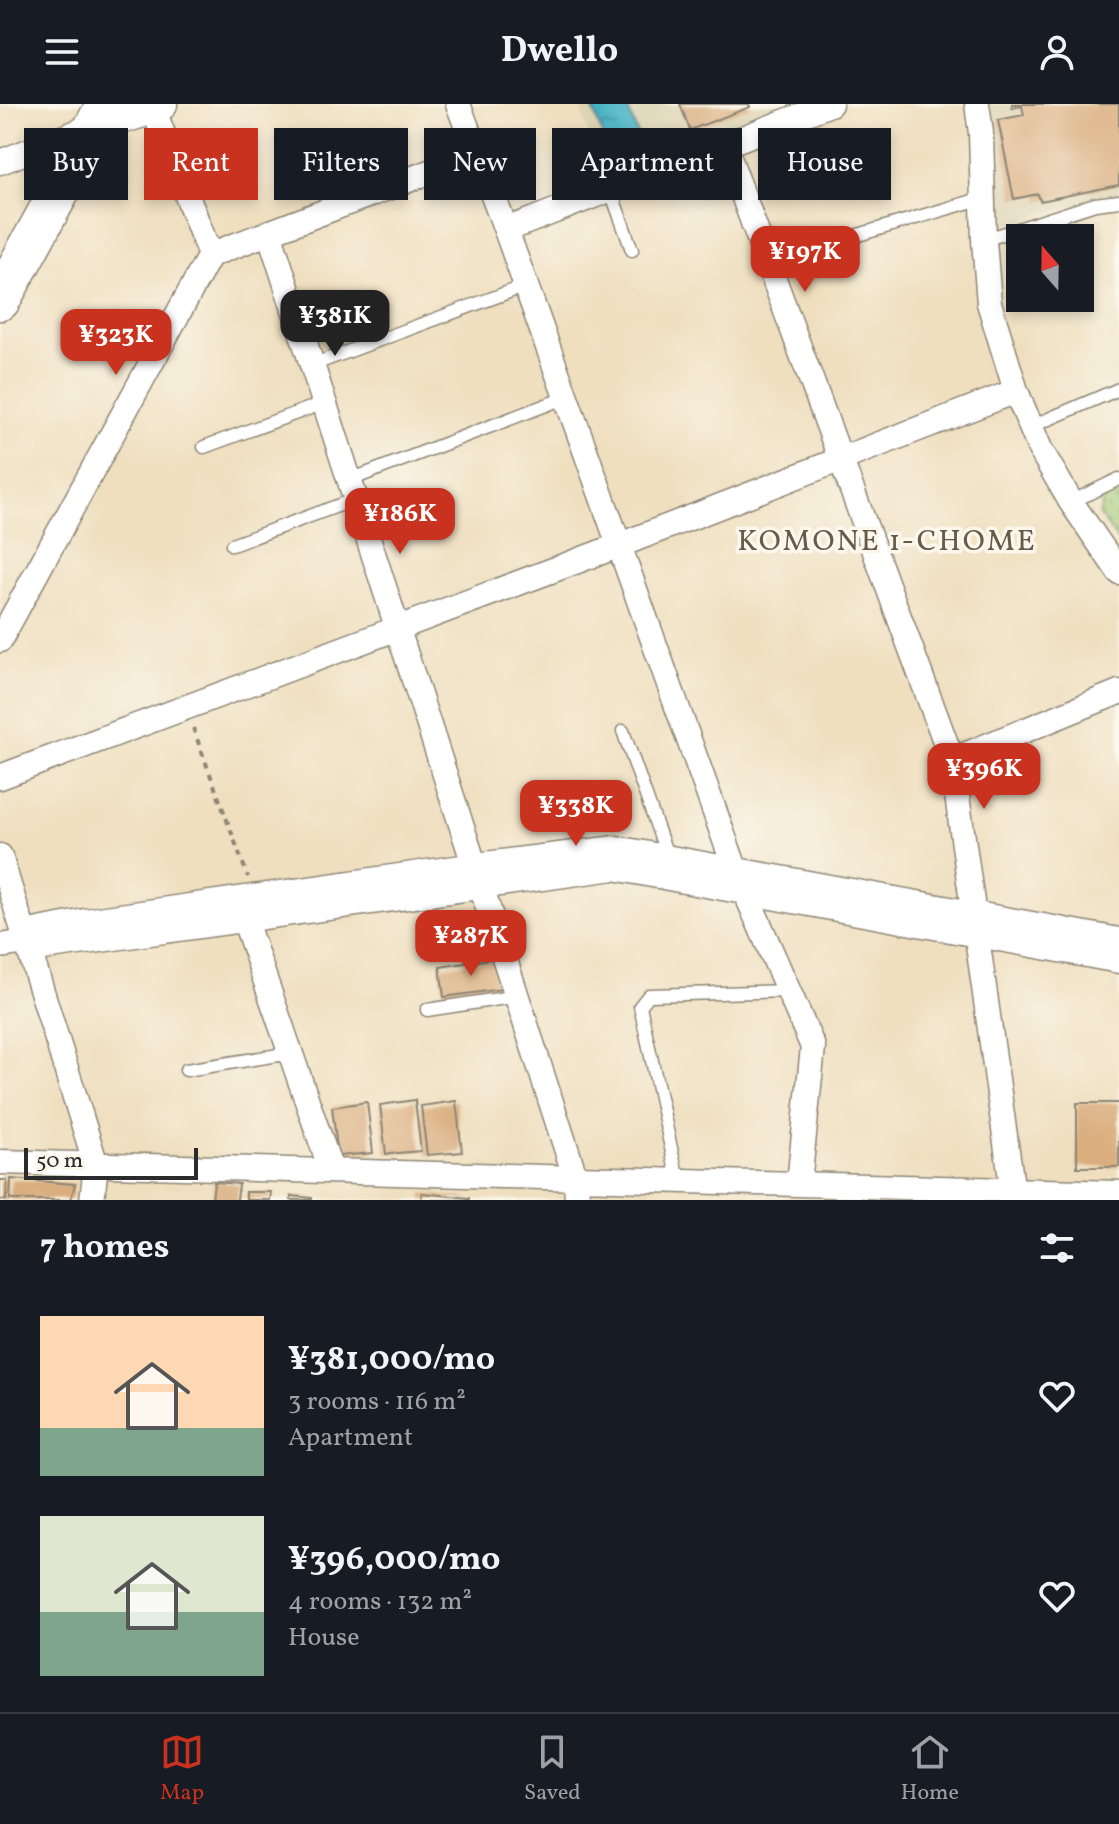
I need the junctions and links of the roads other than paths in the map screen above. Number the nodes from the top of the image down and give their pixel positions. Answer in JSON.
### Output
{"nodes":[{"id":1,"x":458,"y":104,"type":"edge"},
{"id":2,"x":830,"y":104,"type":"edge"},
{"id":3,"x":977,"y":104,"type":"edge"},
{"id":4,"x":157,"y":106,"type":"edge"},
{"id":5,"x":86,"y":117,"type":"edge"},
{"id":6,"x":467,"y":128,"type":"edge"},
{"id":7,"x":742,"y":137,"type":"edge"},
{"id":8,"x":0,"y":162,"type":"edge"},
{"id":9,"x":424,"y":174,"type":"edge"},
{"id":10,"x":742,"y":193,"type":"edge"},
{"id":11,"x":983,"y":198,"type":"junction"},
{"id":12,"x":495,"y":200,"type":"edge"},
{"id":13,"x":582,"y":200,"type":"edge"},
{"id":14,"x":614,"y":200,"type":"edge"},
{"id":15,"x":1119,"y":201,"type":"edge"},
{"id":16,"x":506,"y":230,"type":"junction"},
{"id":17,"x":269,"y":232,"type":"junction"},
{"id":18,"x":984,"y":240,"type":"junction"},
{"id":19,"x":0,"y":247,"type":"edge"},
{"id":20,"x":632,"y":250,"type":"dead end"},
{"id":21,"x":210,"y":255,"type":"junction"},
{"id":22,"x":767,"y":262,"type":"junction"},
{"id":23,"x":525,"y":286,"type":"junction"},
{"id":24,"x":0,"y":300,"type":"edge"},
{"id":25,"x":312,"y":365,"type":"junction"},
{"id":26,"x":1119,"y":389,"type":"edge"},
{"id":27,"x":1016,"y":391,"type":"junction"},
{"id":28,"x":567,"y":397,"type":"junction"},
{"id":29,"x":324,"y":403,"type":"junction"},
{"id":30,"x":1030,"y":427,"type":"junction"},
{"id":31,"x":204,"y":447,"type":"dead end"},
{"id":32,"x":841,"y":461,"type":"junction"},
{"id":33,"x":1119,"y":479,"type":"edge"},
{"id":34,"x":353,"y":489,"type":"junction"},
{"id":35,"x":1071,"y":502,"type":"junction"},
{"id":36,"x":232,"y":545,"type":"dead end"},
{"id":37,"x":620,"y":545,"type":"junction"},
{"id":38,"x":1119,"y":572,"type":"edge"},
{"id":39,"x":399,"y":628,"type":"junction"},
{"id":40,"x":0,"y":640,"type":"edge"},
{"id":41,"x":1119,"y":692,"type":"edge"},
{"id":42,"x":623,"y":731,"type":"dead end"},
{"id":43,"x":952,"y":760,"type":"junction"},
{"id":44,"x":0,"y":777,"type":"edge"},
{"id":45,"x":0,"y":856,"type":"edge"},
{"id":46,"x":668,"y":858,"type":"junction"},
{"id":47,"x":479,"y":875,"type":"junction"},
{"id":48,"x":741,"y":881,"type":"junction"},
{"id":49,"x":246,"y":906,"type":"junction"},
{"id":50,"x":976,"y":925,"type":"junction"},
{"id":51,"x":1119,"y":940,"type":"edge"},
{"id":52,"x":27,"y":942,"type":"junction"},
{"id":53,"x":0,"y":946,"type":"edge"},
{"id":54,"x":1119,"y":961,"type":"edge"},
{"id":55,"x":789,"y":991,"type":"junction"},
{"id":56,"x":518,"y":996,"type":"junction"},
{"id":57,"x":427,"y":1010,"type":"dead end"},
{"id":58,"x":291,"y":1053,"type":"junction"},
{"id":59,"x":186,"y":1070,"type":"dead end"},
{"id":60,"x":0,"y":1162,"type":"edge"},
{"id":61,"x":96,"y":1165,"type":"junction"},
{"id":62,"x":331,"y":1170,"type":"junction"},
{"id":63,"x":678,"y":1180,"type":"junction"},
{"id":64,"x":799,"y":1183,"type":"junction"},
{"id":65,"x":576,"y":1189,"type":"edge"},
{"id":66,"x":1119,"y":1193,"type":"edge"},
{"id":67,"x":1014,"y":1196,"type":"edge"},
{"id":68,"x":92,"y":1200,"type":"edge"}],
"edges":[{"from":1,"to":6,"type":"street"},
{"from":2,"to":7,"type":"street"},
{"from":3,"to":11,"type":"street"},
{"from":4,"to":5,"type":"street"},
{"from":4,"to":21,"type":"street"},
{"from":5,"to":8,"type":"street"},
{"from":5,"to":19,"type":"main road"},
{"from":5,"to":24,"type":"main road"},
{"from":9,"to":17,"type":"street"},
{"from":10,"to":22,"type":"street"},
{"from":11,"to":18,"type":"street"},
{"from":11,"to":22,"type":"lane"},
{"from":12,"to":16,"type":"street"},
{"from":13,"to":16,"type":"street"},
{"from":14,"to":20,"type":"lane"},
{"from":15,"to":18,"type":"lane"},
{"from":16,"to":23,"type":"street"},
{"from":17,"to":21,"type":"street"},
{"from":17,"to":25,"type":"street"},
{"from":18,"to":27,"type":"street"},
{"from":21,"to":40,"type":"street"},
{"from":22,"to":32,"type":"street"},
{"from":23,"to":25,"type":"lane"},
{"from":23,"to":28,"type":"street"},
{"from":25,"to":29,"type":"street"},
{"from":26,"to":30,"type":"lane"},
{"from":27,"to":30,"type":"street"},
{"from":27,"to":32,"type":"street"},
{"from":28,"to":34,"type":"lane"},
{"from":28,"to":37,"type":"street"},
{"from":29,"to":31,"type":"lane"},
{"from":29,"to":34,"type":"street"},
{"from":30,"to":35,"type":"street"},
{"from":32,"to":37,"type":"street"},
{"from":32,"to":43,"type":"street"},
{"from":33,"to":35,"type":"lane"},
{"from":34,"to":36,"type":"lane"},
{"from":34,"to":39,"type":"street"},
{"from":35,"to":38,"type":"street"},
{"from":37,"to":39,"type":"street"},
{"from":37,"to":48,"type":"street"},
{"from":39,"to":44,"type":"street"},
{"from":39,"to":47,"type":"street"},
{"from":41,"to":43,"type":"street"},
{"from":42,"to":46,"type":"lane"},
{"from":43,"to":50,"type":"street"},
{"from":45,"to":52,"type":"street"},
{"from":46,"to":47,"type":"street"},
{"from":46,"to":48,"type":"street"},
{"from":47,"to":48,"type":"street"},
{"from":47,"to":49,"type":"street"},
{"from":47,"to":56,"type":"street"},
{"from":48,"to":50,"type":"street"},
{"from":48,"to":55,"type":"street"},
{"from":49,"to":52,"type":"street"},
{"from":49,"to":58,"type":"street"},
{"from":50,"to":51,"type":"street"},
{"from":50,"to":54,"type":"street"},
{"from":50,"to":67,"type":"street"},
{"from":52,"to":53,"type":"street"},
{"from":52,"to":61,"type":"street"},
{"from":55,"to":63,"type":"lane"},
{"from":55,"to":64,"type":"street"},
{"from":56,"to":57,"type":"lane"},
{"from":56,"to":65,"type":"street"},
{"from":58,"to":59,"type":"lane"},
{"from":58,"to":62,"type":"street"},
{"from":60,"to":61,"type":"street"},
{"from":61,"to":62,"type":"street"},
{"from":61,"to":68,"type":"street"},
{"from":62,"to":65,"type":"street"},
{"from":63,"to":64,"type":"street"},
{"from":63,"to":65,"type":"street"},
{"from":64,"to":67,"type":"street"},
{"from":66,"to":67,"type":"street"}]}
